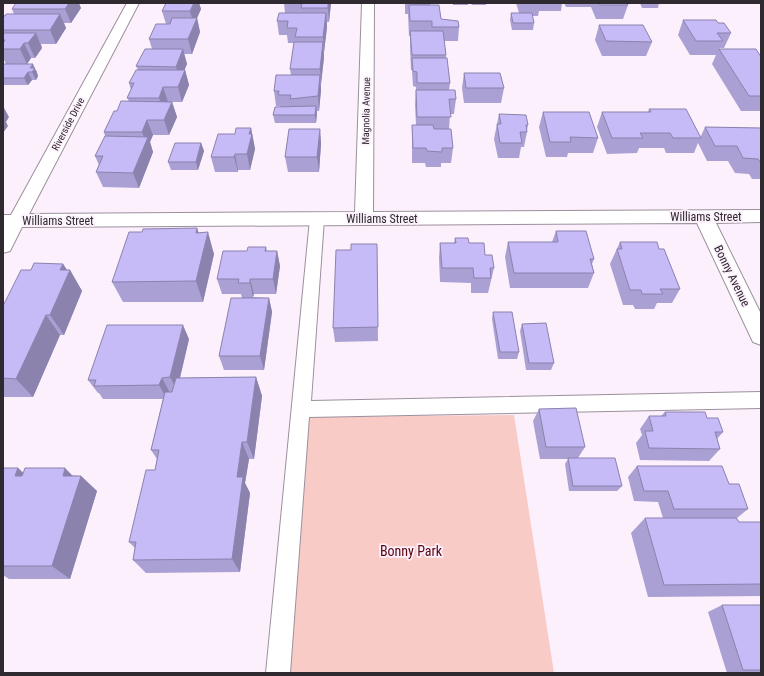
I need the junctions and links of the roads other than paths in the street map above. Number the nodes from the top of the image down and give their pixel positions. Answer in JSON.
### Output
{"nodes":[{"id":1,"x":133,"y":3,"type":"edge"},
{"id":2,"x":368,"y":3,"type":"edge"},
{"id":3,"x":761,"y":216,"type":"edge"},
{"id":4,"x":704,"y":217,"type":"junction"},
{"id":5,"x":317,"y":219,"type":"junction"},
{"id":6,"x":364,"y":219,"type":"junction"},
{"id":7,"x":10,"y":221,"type":"edge"},
{"id":8,"x":3,"y":246,"type":"edge"},
{"id":9,"x":761,"y":336,"type":"edge"},
{"id":10,"x":761,"y":400,"type":"edge"},
{"id":11,"x":300,"y":409,"type":"junction"},
{"id":12,"x":278,"y":673,"type":"edge"}],
"edges":[{"from":1,"to":7,"type":"street","name":"Riverside Drive"},
{"from":2,"to":6,"type":"street","name":"Magnolia Avenue"},
{"from":3,"to":4,"type":"street","name":"Williams Street"},
{"from":4,"to":6,"type":"street","name":"Williams Street"},
{"from":4,"to":9,"type":"street","name":"Bonny Avenue"},
{"from":5,"to":6,"type":"street","name":"Williams Street"},
{"from":5,"to":7,"type":"street","name":"Williams Street"},
{"from":5,"to":11,"type":"lane"},
{"from":7,"to":8,"type":"street","name":"Riverside Drive"},
{"from":10,"to":11,"type":"lane"},
{"from":11,"to":12,"type":"lane"}]}
